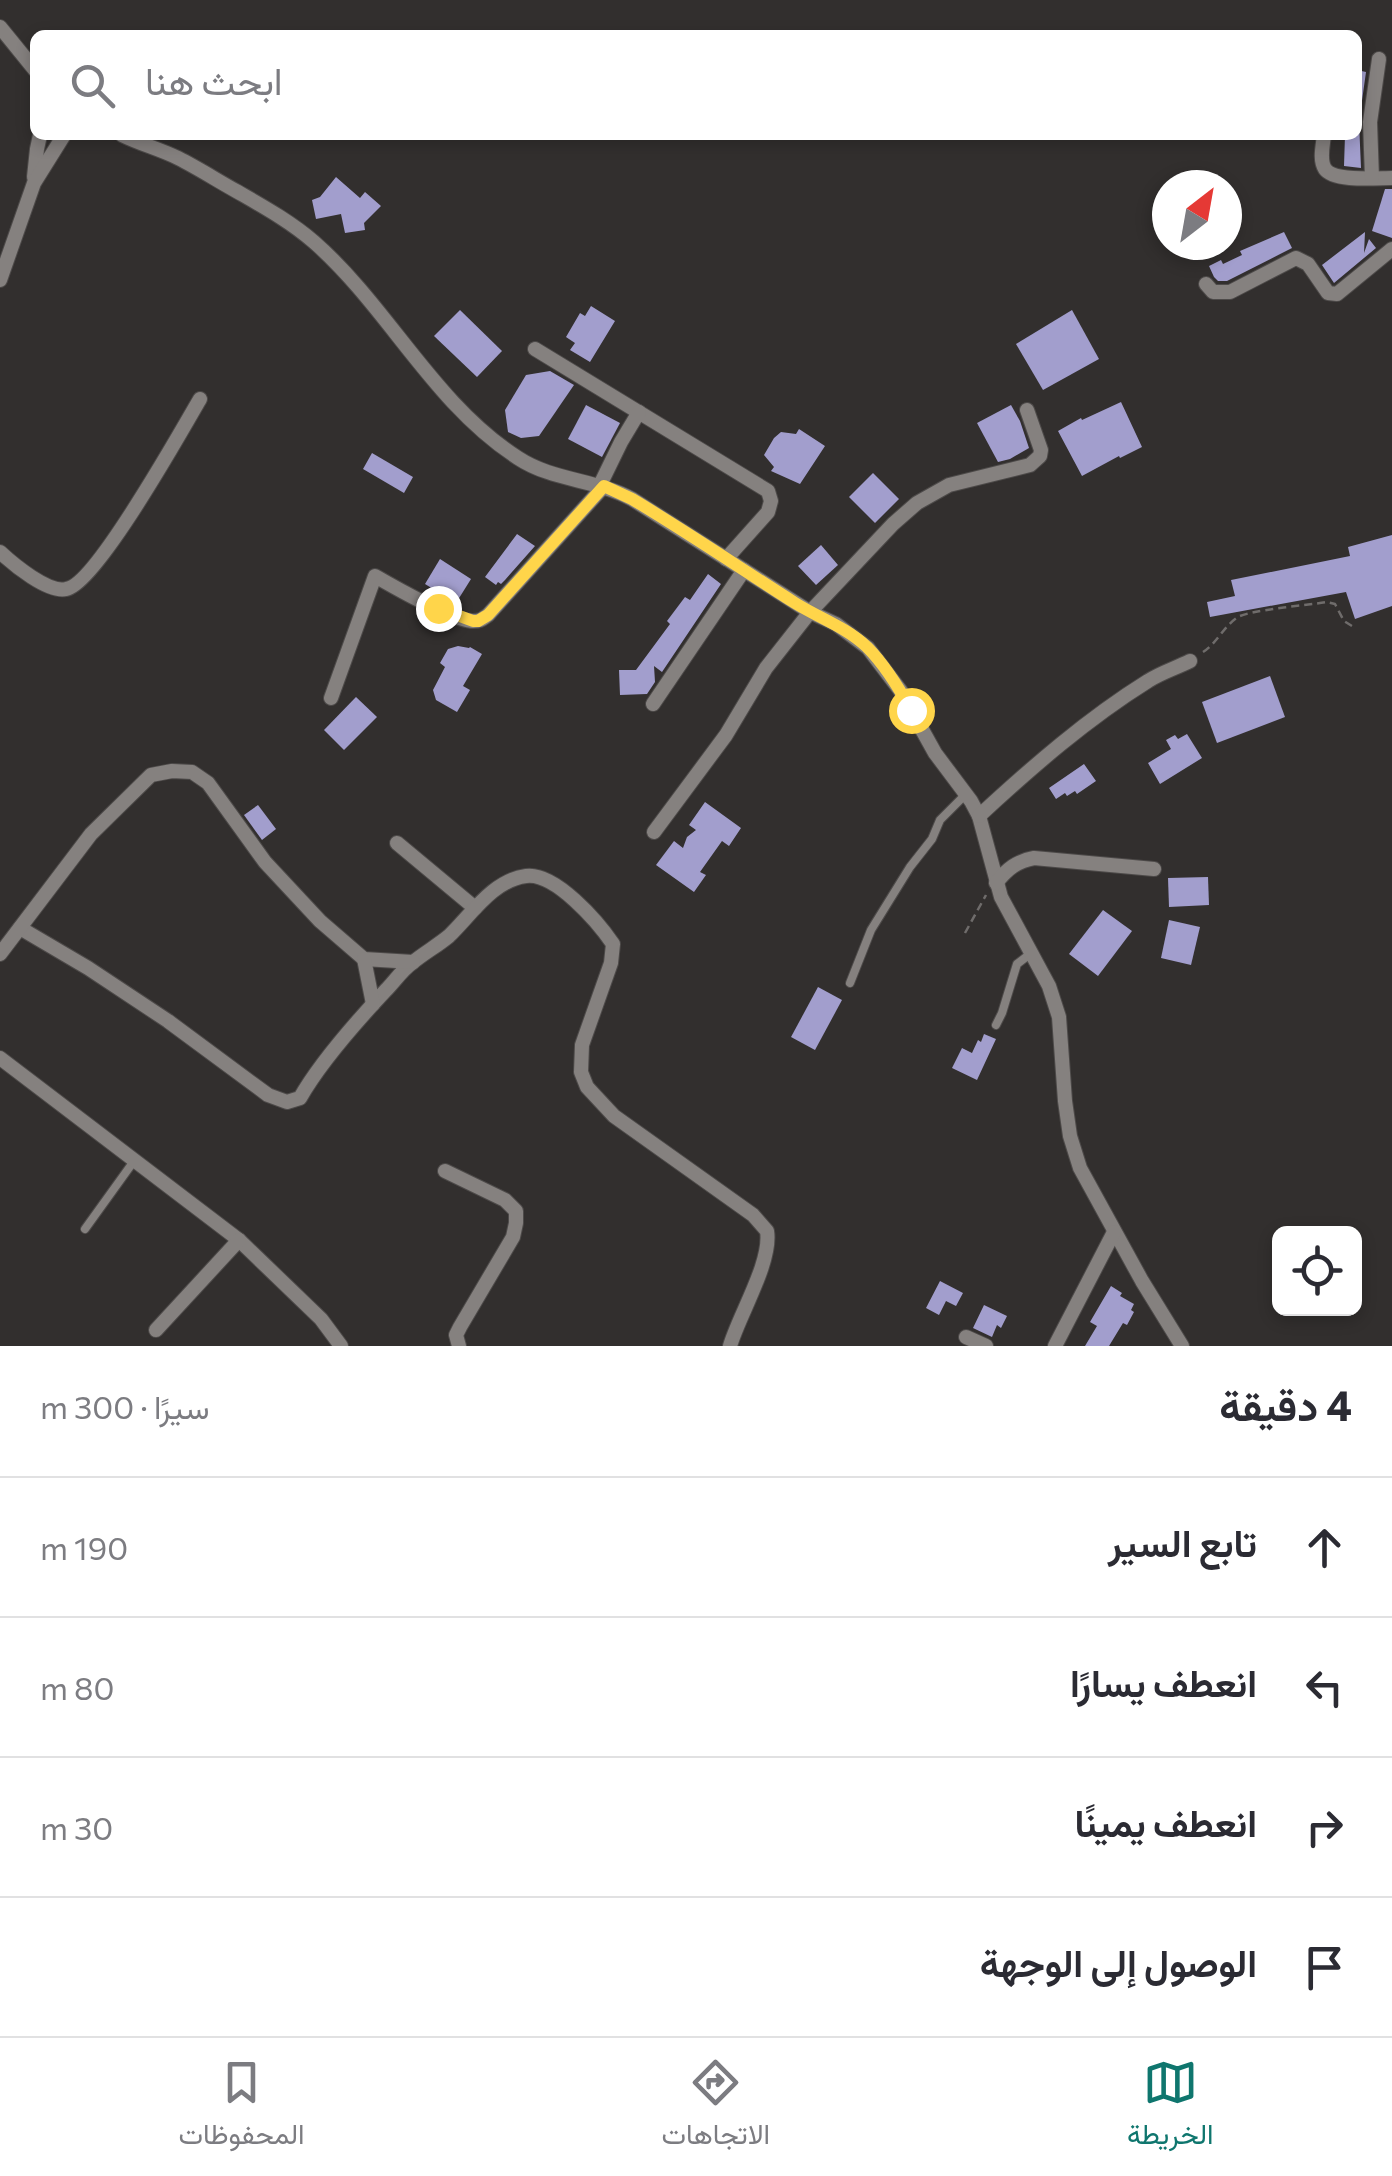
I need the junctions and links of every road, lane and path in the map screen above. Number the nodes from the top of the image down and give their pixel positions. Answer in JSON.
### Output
{"nodes":[{"id":1,"x":0,"y":27,"type":"edge"},
{"id":2,"x":1378,"y":59,"type":"dead end"},
{"id":3,"x":30,"y":64,"type":"edge"},
{"id":4,"x":38,"y":140,"type":"edge"},
{"id":5,"x":61,"y":140,"type":"edge"},
{"id":6,"x":134,"y":140,"type":"edge"},
{"id":7,"x":1324,"y":140,"type":"edge"},
{"id":8,"x":1372,"y":178,"type":"junction"},
{"id":9,"x":1392,"y":178,"type":"edge"},
{"id":10,"x":34,"y":183,"type":"junction"},
{"id":11,"x":1392,"y":248,"type":"edge"},
{"id":12,"x":0,"y":280,"type":"edge"},
{"id":13,"x":1206,"y":284,"type":"dead end"},
{"id":14,"x":535,"y":348,"type":"dead end"},
{"id":15,"x":200,"y":399,"type":"dead end"},
{"id":16,"x":1026,"y":410,"type":"dead end"},
{"id":17,"x":639,"y":412,"type":"junction"},
{"id":18,"x":602,"y":486,"type":"junction"},
{"id":19,"x":0,"y":552,"type":"edge"},
{"id":20,"x":726,"y":559,"type":"junction"},
{"id":21,"x":744,"y":570,"type":"junction"},
{"id":22,"x":810,"y":612,"type":"junction"},
{"id":23,"x":1352,"y":626,"type":"dead end"},
{"id":24,"x":1190,"y":662,"type":"joint"},
{"id":25,"x":331,"y":698,"type":"dead end"},
{"id":26,"x":653,"y":704,"type":"dead end"},
{"id":27,"x":966,"y":794,"type":"junction"},
{"id":28,"x":980,"y":816,"type":"junction"},
{"id":29,"x":654,"y":832,"type":"dead end"},
{"id":30,"x":397,"y":843,"type":"dead end"},
{"id":31,"x":1154,"y":869,"type":"dead end"},
{"id":32,"x":996,"y":882,"type":"junction"},
{"id":33,"x":475,"y":908,"type":"junction"},
{"id":34,"x":20,"y":928,"type":"junction"},
{"id":35,"x":965,"y":933,"type":"dead end"},
{"id":36,"x":0,"y":954,"type":"edge"},
{"id":37,"x":1030,"y":954,"type":"junction"},
{"id":38,"x":364,"y":959,"type":"junction"},
{"id":39,"x":412,"y":962,"type":"junction"},
{"id":40,"x":850,"y":983,"type":"dead end"},
{"id":41,"x":373,"y":1004,"type":"junction"},
{"id":42,"x":996,"y":1024,"type":"dead end"},
{"id":43,"x":0,"y":1058,"type":"edge"},
{"id":44,"x":134,"y":1161,"type":"junction"},
{"id":45,"x":445,"y":1171,"type":"dead end"},
{"id":46,"x":85,"y":1230,"type":"dead end"},
{"id":47,"x":1114,"y":1232,"type":"junction"},
{"id":48,"x":240,"y":1240,"type":"junction"},
{"id":49,"x":156,"y":1330,"type":"dead end"},
{"id":50,"x":966,"y":1337,"type":"dead end"},
{"id":51,"x":340,"y":1346,"type":"edge"},
{"id":52,"x":460,"y":1346,"type":"edge"},
{"id":53,"x":730,"y":1346,"type":"edge"},
{"id":54,"x":986,"y":1346,"type":"edge"},
{"id":55,"x":1055,"y":1346,"type":"edge"},
{"id":56,"x":1182,"y":1346,"type":"edge"}],
"edges":[{"from":1,"to":3,"type":"street"},
{"from":2,"to":8,"type":"street"},
{"from":4,"to":10,"type":"street"},
{"from":5,"to":10,"type":"street"},
{"from":6,"to":18,"type":"street"},
{"from":7,"to":8,"type":"street"},
{"from":8,"to":9,"type":"street"},
{"from":10,"to":12,"type":"street"},
{"from":11,"to":13,"type":"street"},
{"from":14,"to":17,"type":"street"},
{"from":15,"to":19,"type":"street"},
{"from":16,"to":22,"type":"street"},
{"from":17,"to":18,"type":"street"},
{"from":17,"to":20,"type":"street"},
{"from":18,"to":20,"type":"street"},
{"from":18,"to":25,"type":"street"},
{"from":20,"to":21,"type":"street"},
{"from":21,"to":22,"type":"street"},
{"from":21,"to":26,"type":"street"},
{"from":22,"to":27,"type":"street"},
{"from":22,"to":29,"type":"street"},
{"from":23,"to":24,"type":"path"},
{"from":24,"to":28,"type":"street"},
{"from":27,"to":28,"type":"street"},
{"from":27,"to":40,"type":"lane"},
{"from":28,"to":32,"type":"street"},
{"from":30,"to":33,"type":"street"},
{"from":31,"to":32,"type":"street"},
{"from":32,"to":35,"type":"path"},
{"from":32,"to":37,"type":"street"},
{"from":33,"to":39,"type":"street"},
{"from":33,"to":53,"type":"street"},
{"from":34,"to":36,"type":"street"},
{"from":34,"to":38,"type":"street"},
{"from":34,"to":41,"type":"street"},
{"from":37,"to":42,"type":"lane"},
{"from":37,"to":47,"type":"street"},
{"from":38,"to":39,"type":"street"},
{"from":38,"to":41,"type":"street"},
{"from":39,"to":41,"type":"street"},
{"from":43,"to":44,"type":"street"},
{"from":44,"to":46,"type":"lane"},
{"from":44,"to":48,"type":"street"},
{"from":45,"to":52,"type":"street"},
{"from":47,"to":55,"type":"street"},
{"from":47,"to":56,"type":"street"},
{"from":48,"to":49,"type":"street"},
{"from":48,"to":51,"type":"street"},
{"from":50,"to":54,"type":"street"}]}
